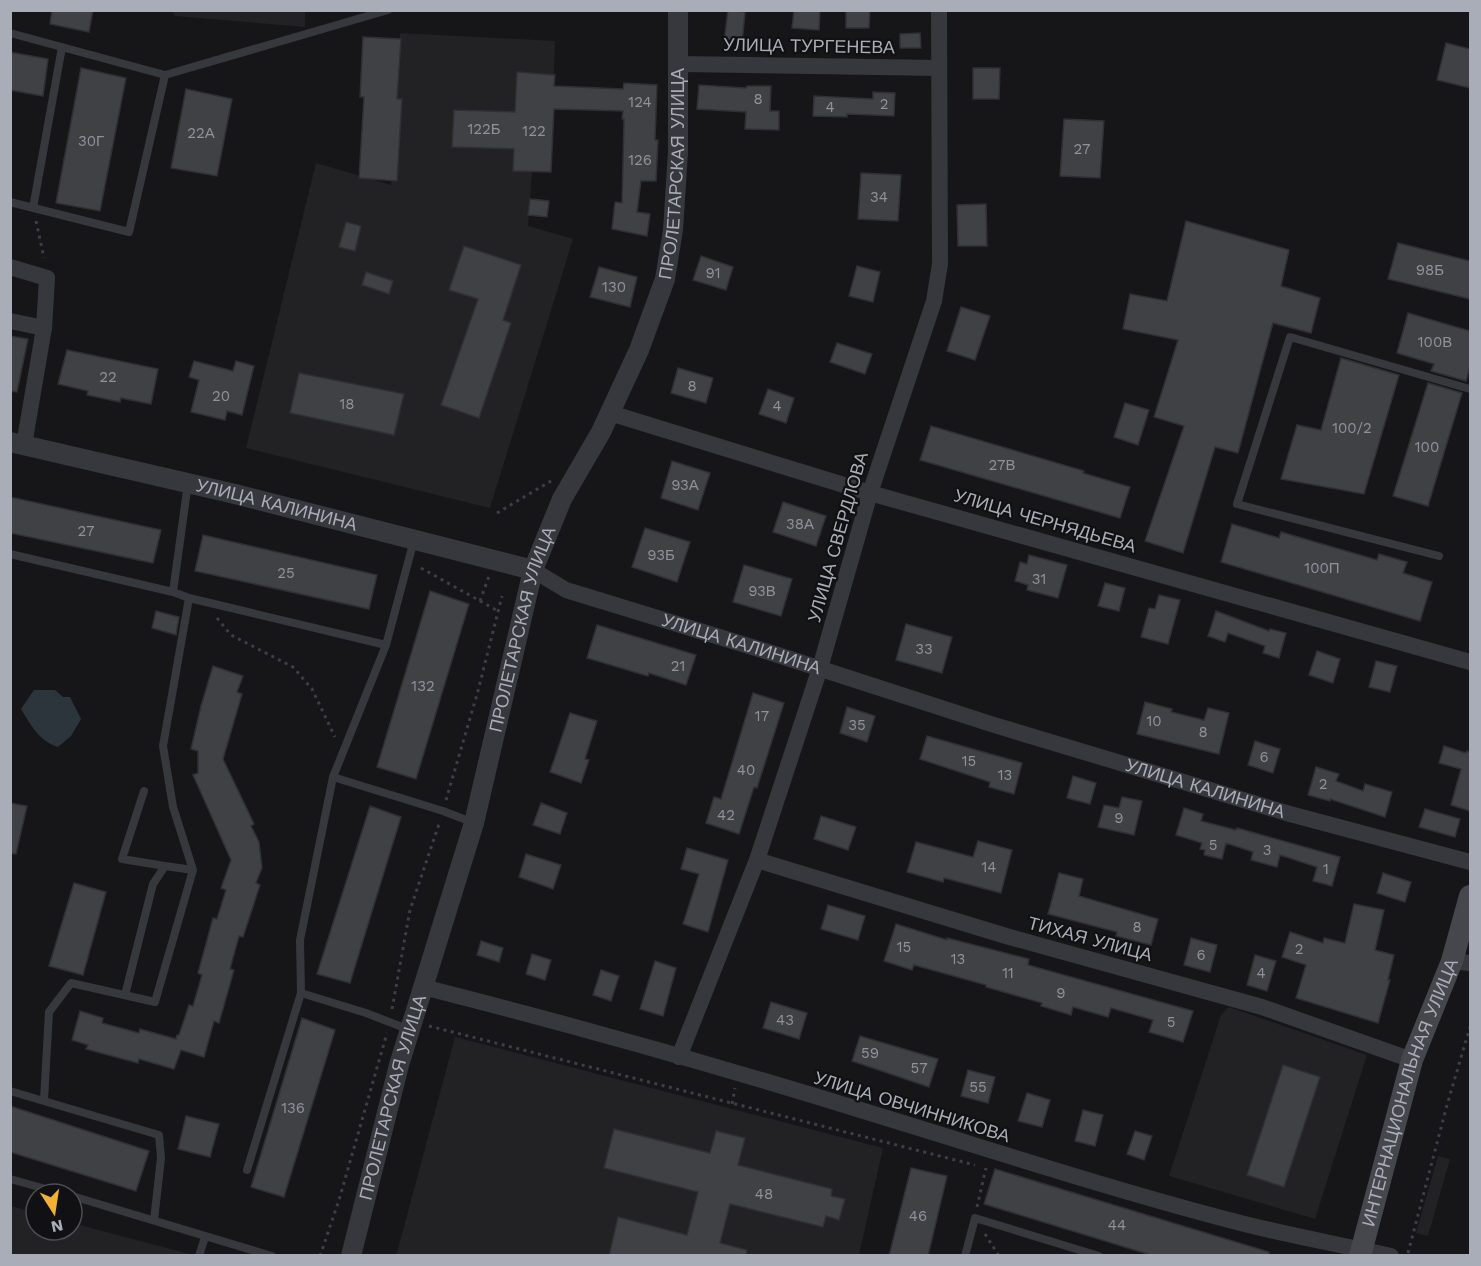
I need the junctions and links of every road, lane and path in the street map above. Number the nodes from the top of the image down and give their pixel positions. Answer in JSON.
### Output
{"nodes":[{"id":1,"x":388,"y":10,"type":"edge"},
{"id":2,"x":678,"y":10,"type":"edge"},
{"id":3,"x":939,"y":10,"type":"edge"},
{"id":4,"x":10,"y":33,"type":"edge"},
{"id":5,"x":62,"y":47,"type":"junction"},
{"id":6,"x":679,"y":64,"type":"junction"},
{"id":7,"x":939,"y":68,"type":"junction"},
{"id":8,"x":165,"y":75,"type":"junction"},
{"id":9,"x":10,"y":202,"type":"edge"},
{"id":10,"x":33,"y":208,"type":"junction"},
{"id":11,"x":10,"y":267,"type":"edge"},
{"id":12,"x":47,"y":278,"type":"junction"},
{"id":13,"x":10,"y":321,"type":"edge"},
{"id":14,"x":44,"y":328,"type":"junction"},
{"id":15,"x":1470,"y":389,"type":"edge"},
{"id":16,"x":610,"y":413,"type":"junction"},
{"id":17,"x":17,"y":444,"type":"edge"},
{"id":18,"x":554,"y":479,"type":"dead end"},
{"id":19,"x":188,"y":483,"type":"junction"},
{"id":20,"x":870,"y":493,"type":"junction"},
{"id":21,"x":497,"y":513,"type":"dead end"},
{"id":22,"x":414,"y":540,"type":"junction"},
{"id":23,"x":10,"y":554,"type":"edge"},
{"id":24,"x":1439,"y":556,"type":"dead end"},
{"id":25,"x":409,"y":561,"type":"junction"},
{"id":26,"x":495,"y":561,"type":"junction"},
{"id":27,"x":533,"y":570,"type":"junction"},
{"id":28,"x":173,"y":592,"type":"junction"},
{"id":29,"x":502,"y":596,"type":"dead end"},
{"id":30,"x":189,"y":598,"type":"junction"},
{"id":31,"x":480,"y":601,"type":"junction"},
{"id":32,"x":204,"y":602,"type":"junction"},
{"id":33,"x":498,"y":611,"type":"junction"},
{"id":34,"x":386,"y":645,"type":"junction"},
{"id":35,"x":1470,"y":662,"type":"edge"},
{"id":36,"x":820,"y":668,"type":"junction"},
{"id":37,"x":343,"y":752,"type":"junction"},
{"id":38,"x":333,"y":777,"type":"junction"},
{"id":39,"x":144,"y":791,"type":"dead end"},
{"id":40,"x":443,"y":811,"type":"junction"},
{"id":41,"x":474,"y":823,"type":"junction"},
{"id":42,"x":757,"y":860,"type":"junction"},
{"id":43,"x":1470,"y":862,"type":"edge"},
{"id":44,"x":165,"y":866,"type":"junction"},
{"id":45,"x":193,"y":870,"type":"junction"},
{"id":46,"x":1470,"y":896,"type":"edge"},
{"id":47,"x":1461,"y":962,"type":"edge"},
{"id":48,"x":423,"y":987,"type":"junction"},
{"id":49,"x":301,"y":993,"type":"junction"},
{"id":50,"x":124,"y":995,"type":"junction"},
{"id":51,"x":389,"y":1022,"type":"junction"},
{"id":52,"x":1470,"y":1027,"type":"edge"},
{"id":53,"x":418,"y":1028,"type":"junction"},
{"id":54,"x":679,"y":1057,"type":"junction"},
{"id":55,"x":1412,"y":1060,"type":"junction"},
{"id":56,"x":10,"y":1091,"type":"edge"},
{"id":57,"x":44,"y":1100,"type":"junction"},
{"id":58,"x":990,"y":1160,"type":"dead end"},
{"id":59,"x":975,"y":1165,"type":"dead end"},
{"id":60,"x":986,"y":1168,"type":"dead end"},
{"id":61,"x":247,"y":1170,"type":"dead end"},
{"id":62,"x":84,"y":1200,"type":"edge"},
{"id":63,"x":154,"y":1220,"type":"junction"},
{"id":64,"x":205,"y":1237,"type":"junction"},
{"id":65,"x":1360,"y":1252,"type":"edge"},
{"id":66,"x":199,"y":1256,"type":"edge"},
{"id":67,"x":272,"y":1256,"type":"edge"},
{"id":68,"x":320,"y":1256,"type":"edge"},
{"id":69,"x":351,"y":1256,"type":"edge"},
{"id":70,"x":964,"y":1256,"type":"edge"},
{"id":71,"x":1099,"y":1256,"type":"edge"},
{"id":72,"x":1392,"y":1256,"type":"edge"},
{"id":73,"x":1407,"y":1256,"type":"edge"}],
"edges":[{"from":1,"to":8,"type":"lane"},
{"from":2,"to":6,"type":"street","name":"ПРОЛЕТАРСКАЯ УЛИЦА"},
{"from":3,"to":7,"type":"street","name":"УЛИЦА СВЕРДЛОВА"},
{"from":4,"to":5,"type":"lane"},
{"from":5,"to":8,"type":"lane"},
{"from":5,"to":10,"type":"lane"},
{"from":6,"to":7,"type":"street","name":"УЛИЦА ТУРГЕНЕВА"},
{"from":6,"to":16,"type":"street","name":"ПРОЛЕТАРСКАЯ УЛИЦА"},
{"from":7,"to":20,"type":"street","name":"УЛИЦА СВЕРДЛОВА"},
{"from":8,"to":10,"type":"lane"},
{"from":9,"to":10,"type":"lane"},
{"from":10,"to":12,"type":"path"},
{"from":11,"to":12,"type":"street"},
{"from":12,"to":14,"type":"street"},
{"from":13,"to":14,"type":"street"},
{"from":14,"to":17,"type":"street"},
{"from":15,"to":24,"type":"lane"},
{"from":16,"to":20,"type":"street","name":"УЛИЦА ЧЕРНЯДЬЕВА"},
{"from":16,"to":27,"type":"street","name":"ПРОЛЕТАРСКАЯ УЛИЦА"},
{"from":17,"to":19,"type":"street","name":"УЛИЦА КАЛИНИНА"},
{"from":18,"to":21,"type":"path"},
{"from":19,"to":22,"type":"street","name":"УЛИЦА КАЛИНИНА"},
{"from":19,"to":28,"type":"lane"},
{"from":20,"to":35,"type":"street","name":"УЛИЦА ЧЕРНЯДЬЕВА"},
{"from":20,"to":36,"type":"street","name":"УЛИЦА СВЕРДЛОВА"},
{"from":22,"to":25,"type":"lane"},
{"from":22,"to":26,"type":"street","name":"УЛИЦА КАЛИНИНА"},
{"from":23,"to":28,"type":"lane"},
{"from":25,"to":31,"type":"path"},
{"from":25,"to":34,"type":"lane"},
{"from":26,"to":27,"type":"street","name":"УЛИЦА КАЛИНИНА"},
{"from":26,"to":31,"type":"path"},
{"from":27,"to":36,"type":"street","name":"УЛИЦА КАЛИНИНА"},
{"from":27,"to":41,"type":"street","name":"ПРОЛЕТАРСКАЯ УЛИЦА"},
{"from":28,"to":30,"type":"lane"},
{"from":29,"to":33,"type":"path"},
{"from":30,"to":32,"type":"lane"},
{"from":30,"to":45,"type":"lane"},
{"from":31,"to":33,"type":"path"},
{"from":32,"to":34,"type":"lane"},
{"from":32,"to":37,"type":"path"},
{"from":33,"to":40,"type":"path"},
{"from":34,"to":37,"type":"lane"},
{"from":36,"to":42,"type":"street","name":"УЛИЦА СВЕРДЛОВА"},
{"from":36,"to":43,"type":"street","name":"УЛИЦА КАЛИНИНА"},
{"from":37,"to":38,"type":"lane"},
{"from":38,"to":40,"type":"lane"},
{"from":38,"to":49,"type":"lane"},
{"from":39,"to":44,"type":"lane"},
{"from":40,"to":41,"type":"lane"},
{"from":40,"to":51,"type":"path"},
{"from":41,"to":48,"type":"street","name":"ПРОЛЕТАРСКАЯ УЛИЦА"},
{"from":42,"to":54,"type":"street","name":"УЛИЦА СВЕРДЛОВА"},
{"from":42,"to":55,"type":"street","name":"ТИХАЯ УЛИЦА"},
{"from":44,"to":45,"type":"lane"},
{"from":44,"to":50,"type":"lane"},
{"from":45,"to":50,"type":"lane"},
{"from":46,"to":47,"type":"main road","name":"ИНТЕРНАЦИОНАЛЬНАЯ УЛИЦА"},
{"from":47,"to":55,"type":"main road","name":"ИНТЕРНАЦИОНАЛЬНАЯ УЛИЦА"},
{"from":48,"to":53,"type":"street","name":"ПРОЛЕТАРСКАЯ УЛИЦА"},
{"from":48,"to":54,"type":"street","name":"УЛИЦА ОВЧИННИКОВА"},
{"from":49,"to":51,"type":"lane"},
{"from":49,"to":61,"type":"lane"},
{"from":50,"to":57,"type":"lane"},
{"from":51,"to":53,"type":"lane"},
{"from":51,"to":68,"type":"path"},
{"from":52,"to":73,"type":"path"},
{"from":53,"to":59,"type":"path"},
{"from":53,"to":69,"type":"street","name":"ПРОЛЕТАРСКАЯ УЛИЦА"},
{"from":54,"to":65,"type":"street","name":"УЛИЦА ОВЧИННИКОВА"},
{"from":55,"to":65,"type":"main road","name":"ИНТЕРНАЦИОНАЛЬНАЯ УЛИЦА"},
{"from":56,"to":57,"type":"lane"},
{"from":57,"to":63,"type":"lane"},
{"from":58,"to":60,"type":"path"},
{"from":62,"to":63,"type":"lane"},
{"from":63,"to":64,"type":"lane"},
{"from":64,"to":66,"type":"lane"},
{"from":64,"to":67,"type":"lane"},
{"from":65,"to":72,"type":"street","name":"УЛИЦА ОВЧИННИКОВА"},
{"from":70,"to":71,"type":"lane"}]}
